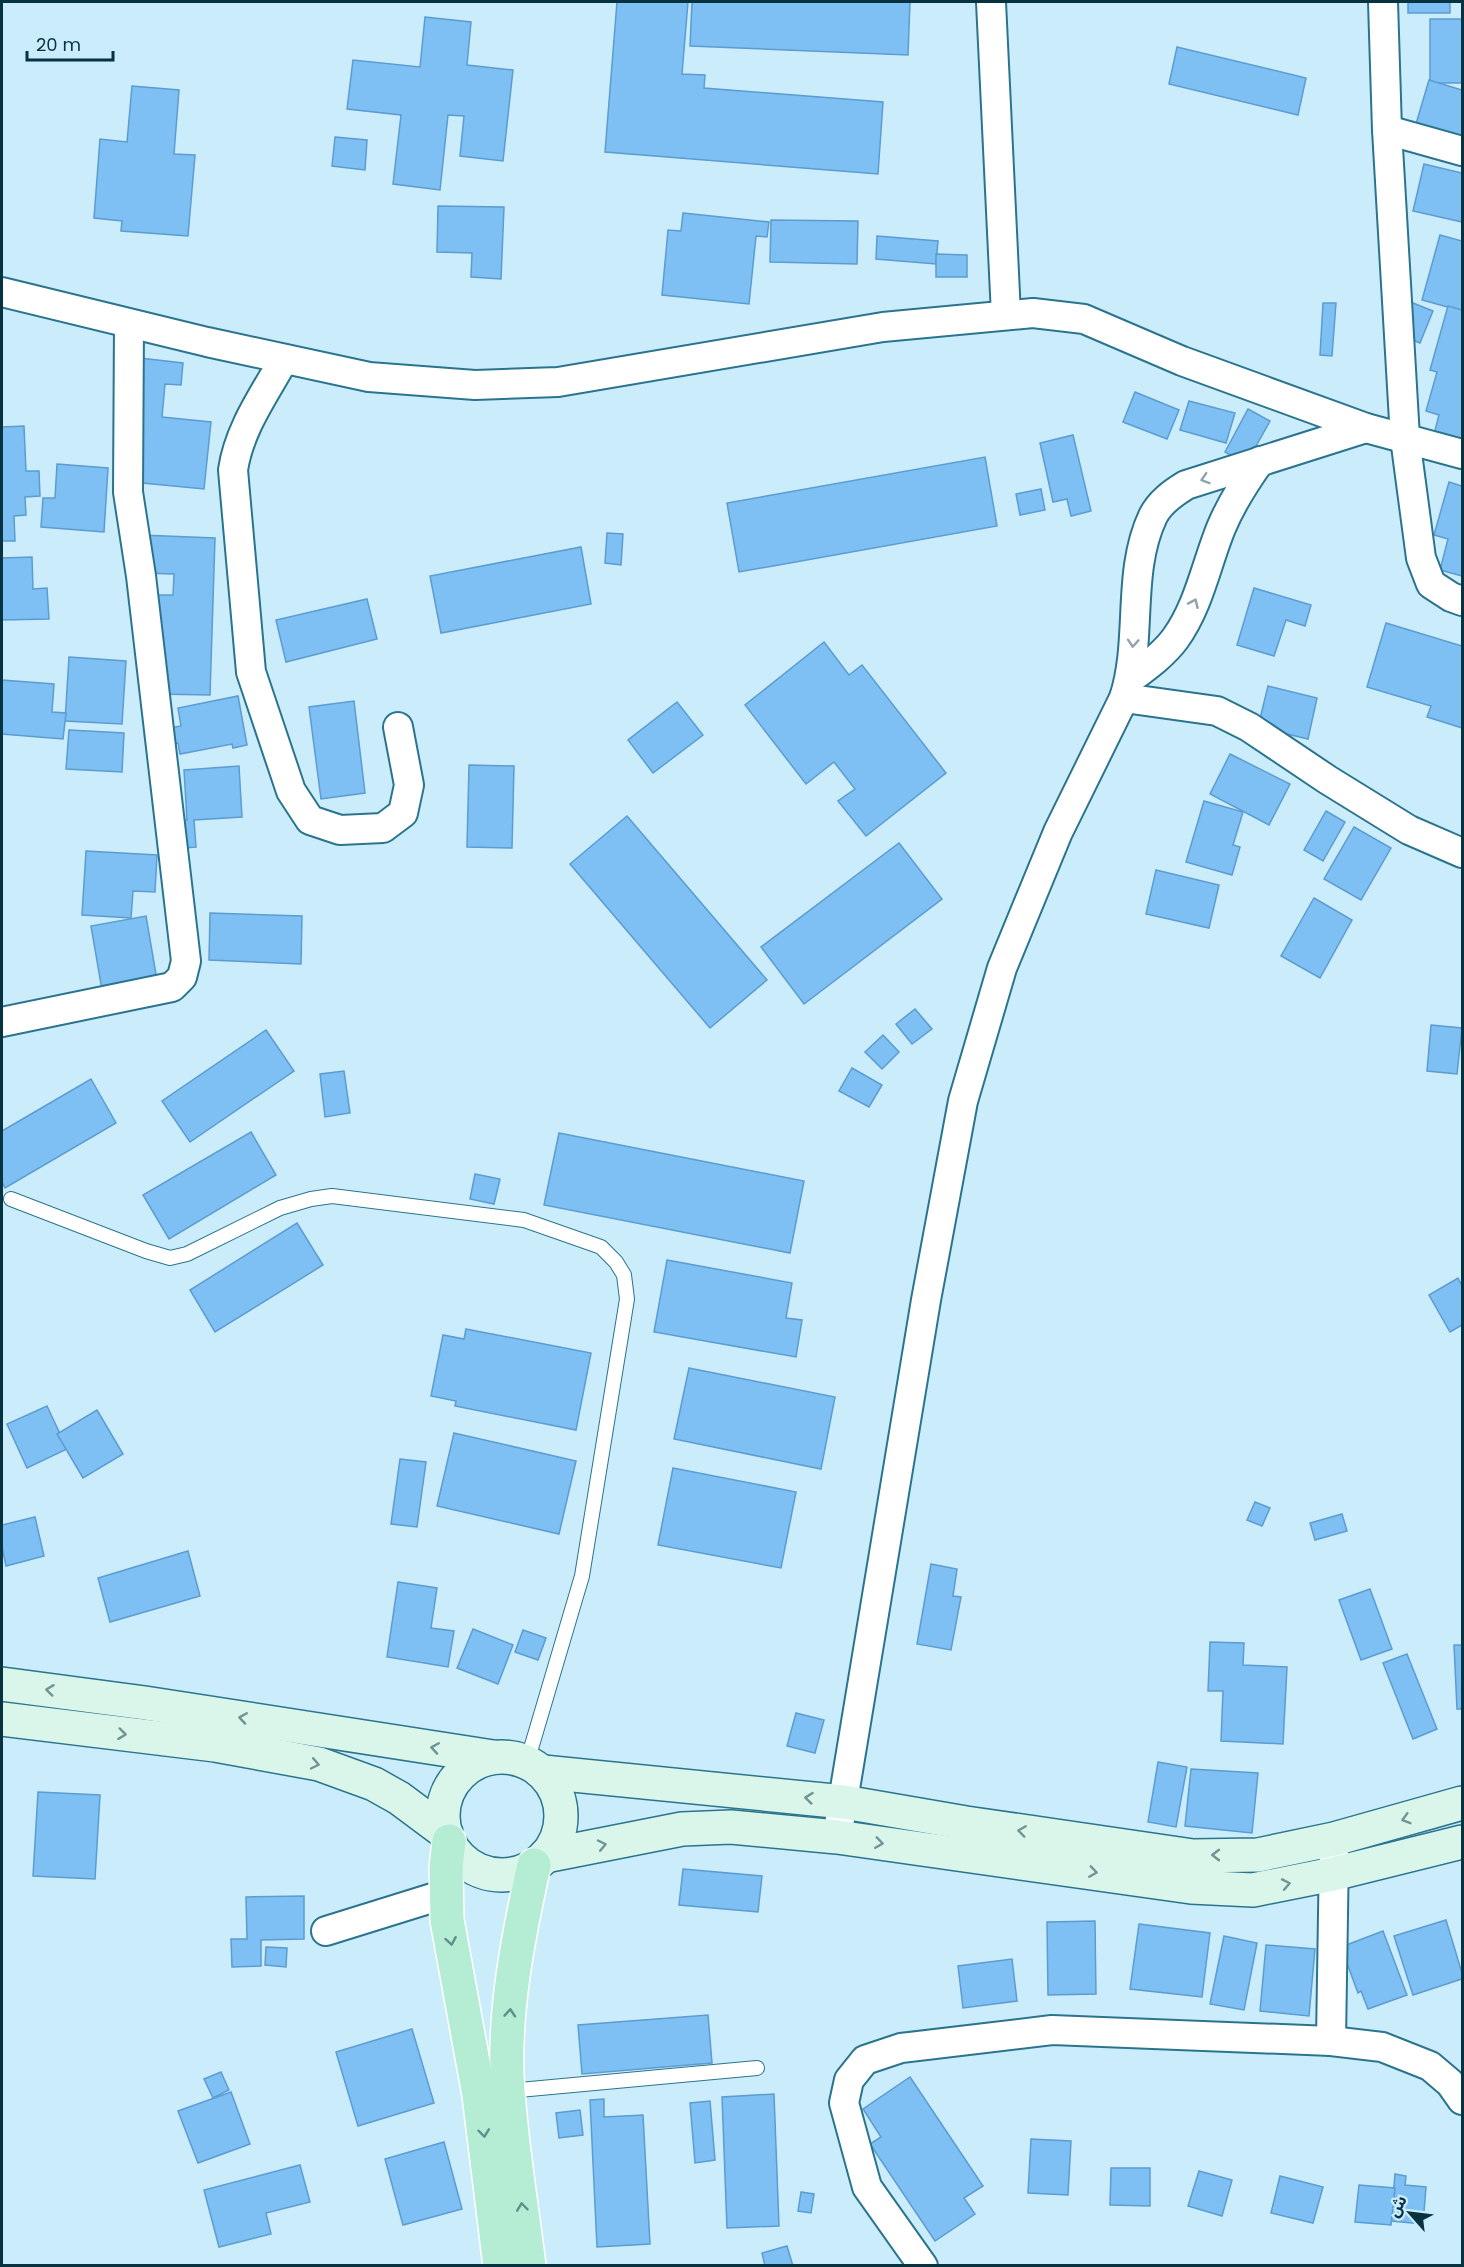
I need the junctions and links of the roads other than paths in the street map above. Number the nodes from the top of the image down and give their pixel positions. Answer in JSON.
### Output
{"nodes":[{"id":1,"x":991,"y":2,"type":"edge"},
{"id":2,"x":1383,"y":2,"type":"edge"},
{"id":3,"x":1387,"y":130,"type":"junction"},
{"id":4,"x":1462,"y":151,"type":"edge"},
{"id":5,"x":2,"y":292,"type":"edge"},
{"id":6,"x":1006,"y":315,"type":"junction"},
{"id":7,"x":129,"y":324,"type":"junction"},
{"id":8,"x":284,"y":359,"type":"junction"},
{"id":9,"x":1366,"y":428,"type":"junction"},
{"id":10,"x":1404,"y":438,"type":"junction"},
{"id":11,"x":1462,"y":454,"type":"edge"},
{"id":12,"x":1260,"y":460,"type":"junction"},
{"id":13,"x":1462,"y":601,"type":"edge"},
{"id":14,"x":1127,"y":688,"type":"junction"},
{"id":15,"x":398,"y":727,"type":"dead end"},
{"id":16,"x":1462,"y":853,"type":"edge"},
{"id":17,"x":2,"y":1022,"type":"edge"},
{"id":18,"x":11,"y":1199,"type":"dead end"},
{"id":19,"x":2,"y":1684,"type":"edge"},
{"id":20,"x":2,"y":1719,"type":"edge"},
{"id":21,"x":493,"y":1757,"type":"junction"},
{"id":22,"x":535,"y":1767,"type":"junction"},
{"id":23,"x":844,"y":1802,"type":"junction"},
{"id":24,"x":1462,"y":1803,"type":"edge"},
{"id":25,"x":448,"y":1837,"type":"junction"},
{"id":26,"x":837,"y":1837,"type":"junction"},
{"id":27,"x":1334,"y":1839,"type":"junction"},
{"id":28,"x":1462,"y":1842,"type":"edge"},
{"id":29,"x":540,"y":1861,"type":"junction"},
{"id":30,"x":1334,"y":1874,"type":"junction"},
{"id":31,"x":446,"y":1894,"type":"junction"},
{"id":32,"x":326,"y":1931,"type":"dead end"},
{"id":33,"x":1330,"y":2041,"type":"junction"},
{"id":34,"x":757,"y":2068,"type":"dead end"},
{"id":35,"x":494,"y":2093,"type":"junction"},
{"id":36,"x":1462,"y":2100,"type":"edge"},
{"id":37,"x":500,"y":2265,"type":"edge"},
{"id":38,"x":529,"y":2265,"type":"edge"},
{"id":39,"x":923,"y":2265,"type":"edge"}],
"edges":[{"from":1,"to":6,"type":"street"},
{"from":2,"to":3,"type":"street"},
{"from":3,"to":4,"type":"street"},
{"from":3,"to":10,"type":"street"},
{"from":5,"to":7,"type":"street"},
{"from":6,"to":8,"type":"street"},
{"from":6,"to":9,"type":"street"},
{"from":7,"to":8,"type":"street"},
{"from":7,"to":17,"type":"street"},
{"from":8,"to":15,"type":"street"},
{"from":9,"to":10,"type":"street"},
{"from":9,"to":12,"type":"street"},
{"from":10,"to":11,"type":"street"},
{"from":10,"to":13,"type":"street"},
{"from":14,"to":12,"type":"street","one_way":true},
{"from":12,"to":14,"type":"street","one_way":true},
{"from":14,"to":16,"type":"street"},
{"from":14,"to":23,"type":"street"},
{"from":18,"to":22,"type":"lane"},
{"from":21,"to":19,"type":"main road","one_way":true},
{"from":20,"to":25,"type":"main road","one_way":true},
{"from":21,"to":22,"type":"main road"},
{"from":21,"to":25,"type":"main road"},
{"from":23,"to":22,"type":"main road","one_way":true},
{"from":22,"to":29,"type":"main road"},
{"from":23,"to":26,"type":"street"},
{"from":27,"to":23,"type":"main road","one_way":true},
{"from":24,"to":27,"type":"main road","one_way":true},
{"from":25,"to":29,"type":"main road"},
{"from":25,"to":31,"type":"main road"},
{"from":29,"to":26,"type":"main road","one_way":true},
{"from":26,"to":30,"type":"main road","one_way":true},
{"from":27,"to":30,"type":"street"},
{"from":28,"to":30,"type":"main road"},
{"from":35,"to":29,"type":"main road","one_way":true},
{"from":30,"to":33,"type":"street"},
{"from":31,"to":32,"type":"street"},
{"from":31,"to":35,"type":"main road","one_way":true},
{"from":33,"to":36,"type":"street"},
{"from":33,"to":39,"type":"street"},
{"from":34,"to":35,"type":"lane"},
{"from":35,"to":37,"type":"main road","one_way":true},
{"from":38,"to":35,"type":"main road","one_way":true}]}
